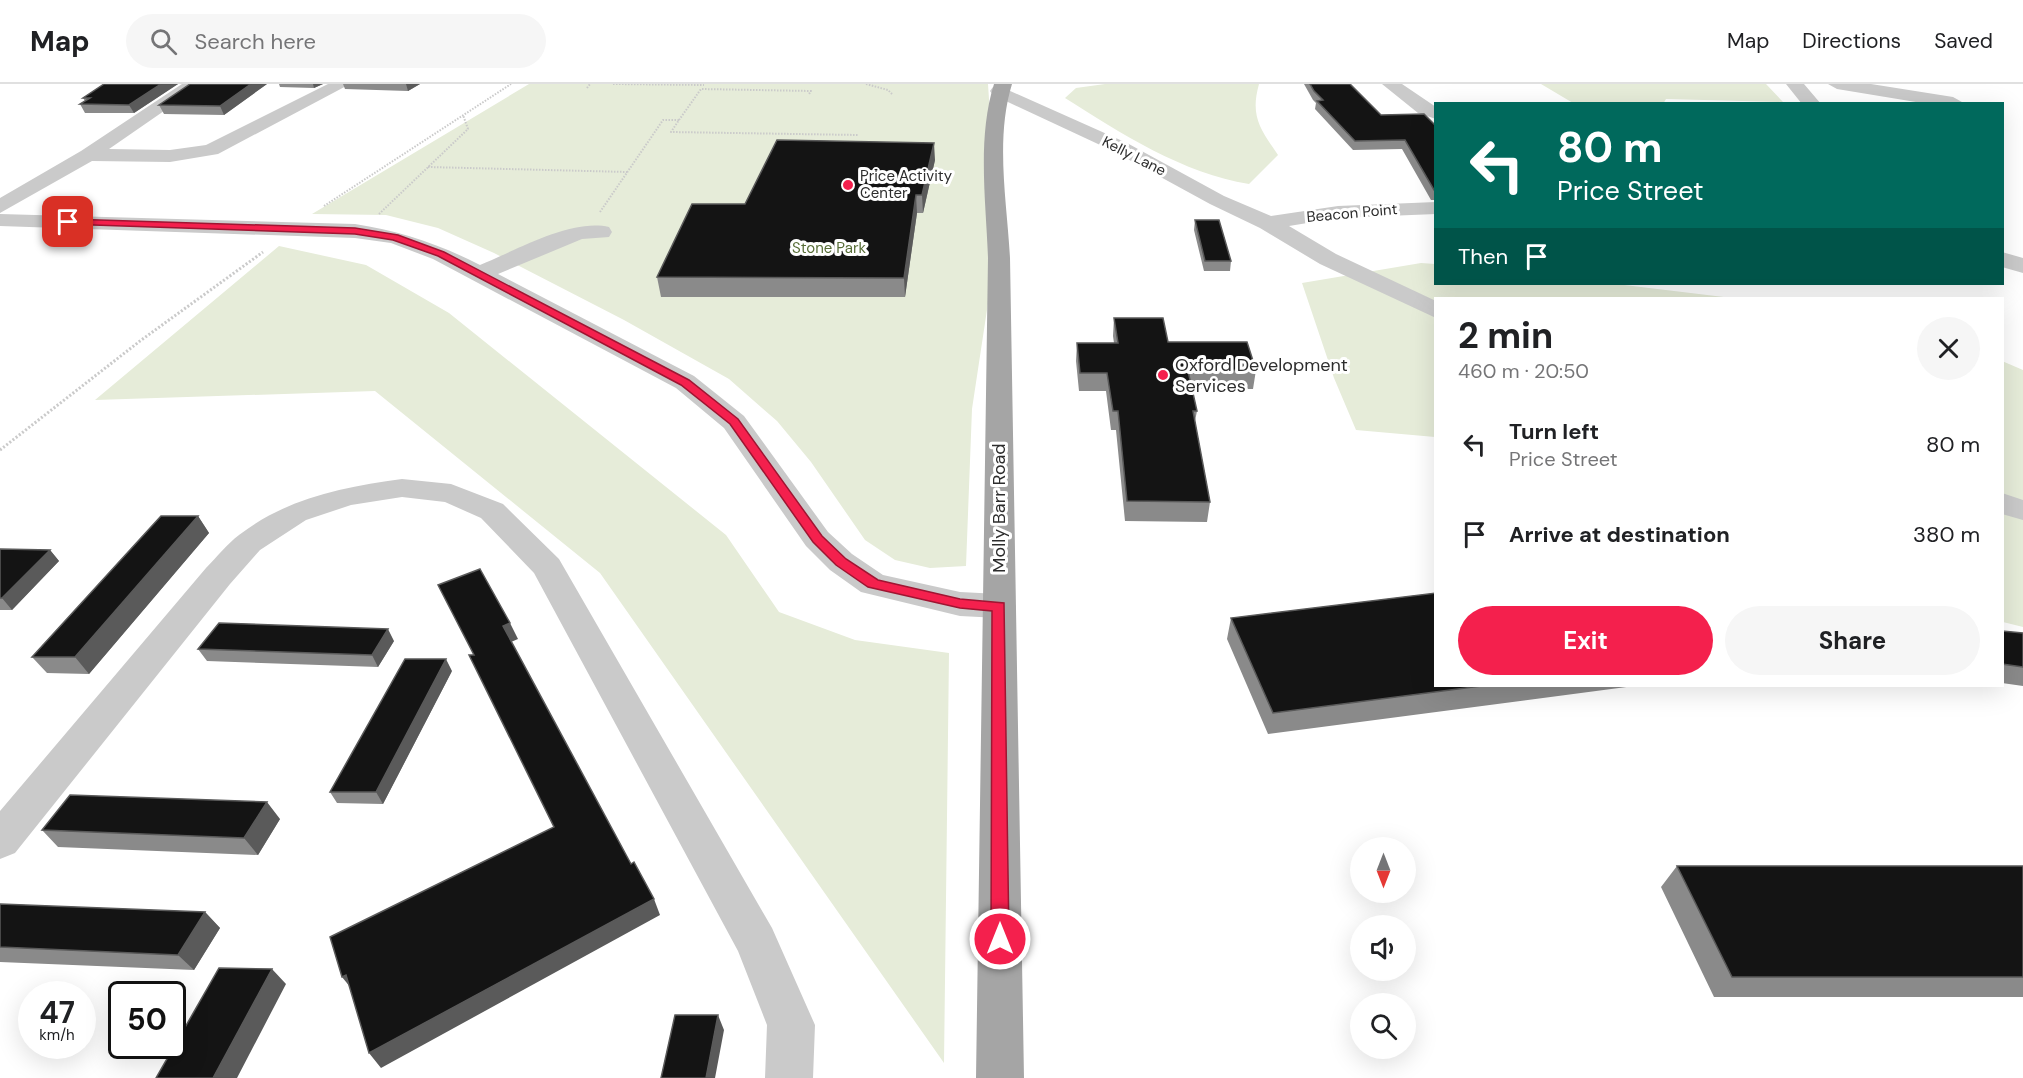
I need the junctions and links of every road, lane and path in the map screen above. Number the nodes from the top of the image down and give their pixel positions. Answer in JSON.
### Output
{"nodes":[{"id":1,"x":194,"y":84,"type":"edge"},
{"id":2,"x":342,"y":84,"type":"edge"},
{"id":3,"x":510,"y":84,"type":"edge"},
{"id":4,"x":590,"y":84,"type":"edge"},
{"id":5,"x":613,"y":84,"type":"edge"},
{"id":6,"x":635,"y":84,"type":"edge"},
{"id":7,"x":647,"y":84,"type":"edge"},
{"id":8,"x":752,"y":84,"type":"edge"},
{"id":9,"x":866,"y":84,"type":"edge"},
{"id":10,"x":1391,"y":84,"type":"edge"},
{"id":11,"x":1795,"y":84,"type":"edge"},
{"id":12,"x":1837,"y":84,"type":"edge"},
{"id":13,"x":704,"y":85,"type":"edge"},
{"id":14,"x":587,"y":88,"type":"dead end"},
{"id":15,"x":632,"y":88,"type":"dead end"},
{"id":16,"x":1001,"y":88,"type":"edge"},
{"id":17,"x":701,"y":89,"type":"junction"},
{"id":18,"x":748,"y":90,"type":"junction"},
{"id":19,"x":764,"y":90,"type":"junction"},
{"id":20,"x":762,"y":94,"type":"dead end"},
{"id":21,"x":809,"y":94,"type":"dead end"},
{"id":22,"x":891,"y":94,"type":"dead end"},
{"id":23,"x":1810,"y":102,"type":"edge"},
{"id":24,"x":1953,"y":102,"type":"dead end"},
{"id":25,"x":1434,"y":113,"type":"edge"},
{"id":26,"x":463,"y":115,"type":"junction"},
{"id":27,"x":679,"y":120,"type":"junction"},
{"id":28,"x":858,"y":135,"type":"dead end"},
{"id":29,"x":88,"y":155,"type":"junction"},
{"id":30,"x":428,"y":167,"type":"junction"},
{"id":31,"x":628,"y":172,"type":"junction"},
{"id":32,"x":0,"y":207,"type":"edge"},
{"id":33,"x":1434,"y":208,"type":"edge"},
{"id":34,"x":378,"y":218,"type":"dead end"},
{"id":35,"x":0,"y":220,"type":"edge"},
{"id":36,"x":1268,"y":223,"type":"junction"},
{"id":37,"x":598,"y":226,"type":"joint"},
{"id":38,"x":293,"y":227,"type":"junction"},
{"id":39,"x":2004,"y":260,"type":"edge"},
{"id":40,"x":2023,"y":266,"type":"edge"},
{"id":41,"x":481,"y":273,"type":"junction"},
{"id":42,"x":1434,"y":310,"type":"edge"},
{"id":43,"x":0,"y":450,"type":"edge"},
{"id":44,"x":2004,"y":504,"type":"edge"},
{"id":45,"x":2023,"y":510,"type":"edge"},
{"id":46,"x":999,"y":606,"type":"junction"},
{"id":47,"x":0,"y":842,"type":"edge"},
{"id":48,"x":789,"y":1078,"type":"edge"},
{"id":49,"x":1000,"y":1078,"type":"edge"}],
"edges":[{"from":1,"to":29,"type":"street"},
{"from":2,"to":29,"type":"street"},
{"from":3,"to":26,"type":"path"},
{"from":4,"to":14,"type":"path"},
{"from":5,"to":6,"type":"path"},
{"from":6,"to":7,"type":"path"},
{"from":6,"to":15,"type":"path"},
{"from":7,"to":13,"type":"path"},
{"from":8,"to":18,"type":"path"},
{"from":9,"to":22,"type":"path"},
{"from":10,"to":25,"type":"street"},
{"from":11,"to":23,"type":"street"},
{"from":12,"to":24,"type":"street"},
{"from":13,"to":17,"type":"path"},
{"from":16,"to":36,"type":"street","name":"Kelly Lane"},
{"from":16,"to":46,"type":"main road","name":"Molly Barr Road"},
{"from":17,"to":18,"type":"path"},
{"from":17,"to":27,"type":"path"},
{"from":18,"to":19,"type":"path"},
{"from":19,"to":20,"type":"path"},
{"from":19,"to":21,"type":"path"},
{"from":26,"to":30,"type":"path"},
{"from":26,"to":38,"type":"path"},
{"from":27,"to":28,"type":"path"},
{"from":27,"to":31,"type":"path"},
{"from":29,"to":32,"type":"street"},
{"from":30,"to":31,"type":"path"},
{"from":30,"to":34,"type":"path"},
{"from":31,"to":37,"type":"path"},
{"from":33,"to":36,"type":"street","name":"Beacon Point"},
{"from":35,"to":38,"type":"street"},
{"from":36,"to":42,"type":"street","name":"Kelly Lane"},
{"from":37,"to":41,"type":"street"},
{"from":38,"to":41,"type":"street"},
{"from":38,"to":43,"type":"path"},
{"from":39,"to":40,"type":"street"},
{"from":41,"to":46,"type":"street"},
{"from":44,"to":45,"type":"street"},
{"from":46,"to":49,"type":"main road","name":"Molly Barr Road"},
{"from":47,"to":48,"type":"street"}]}
